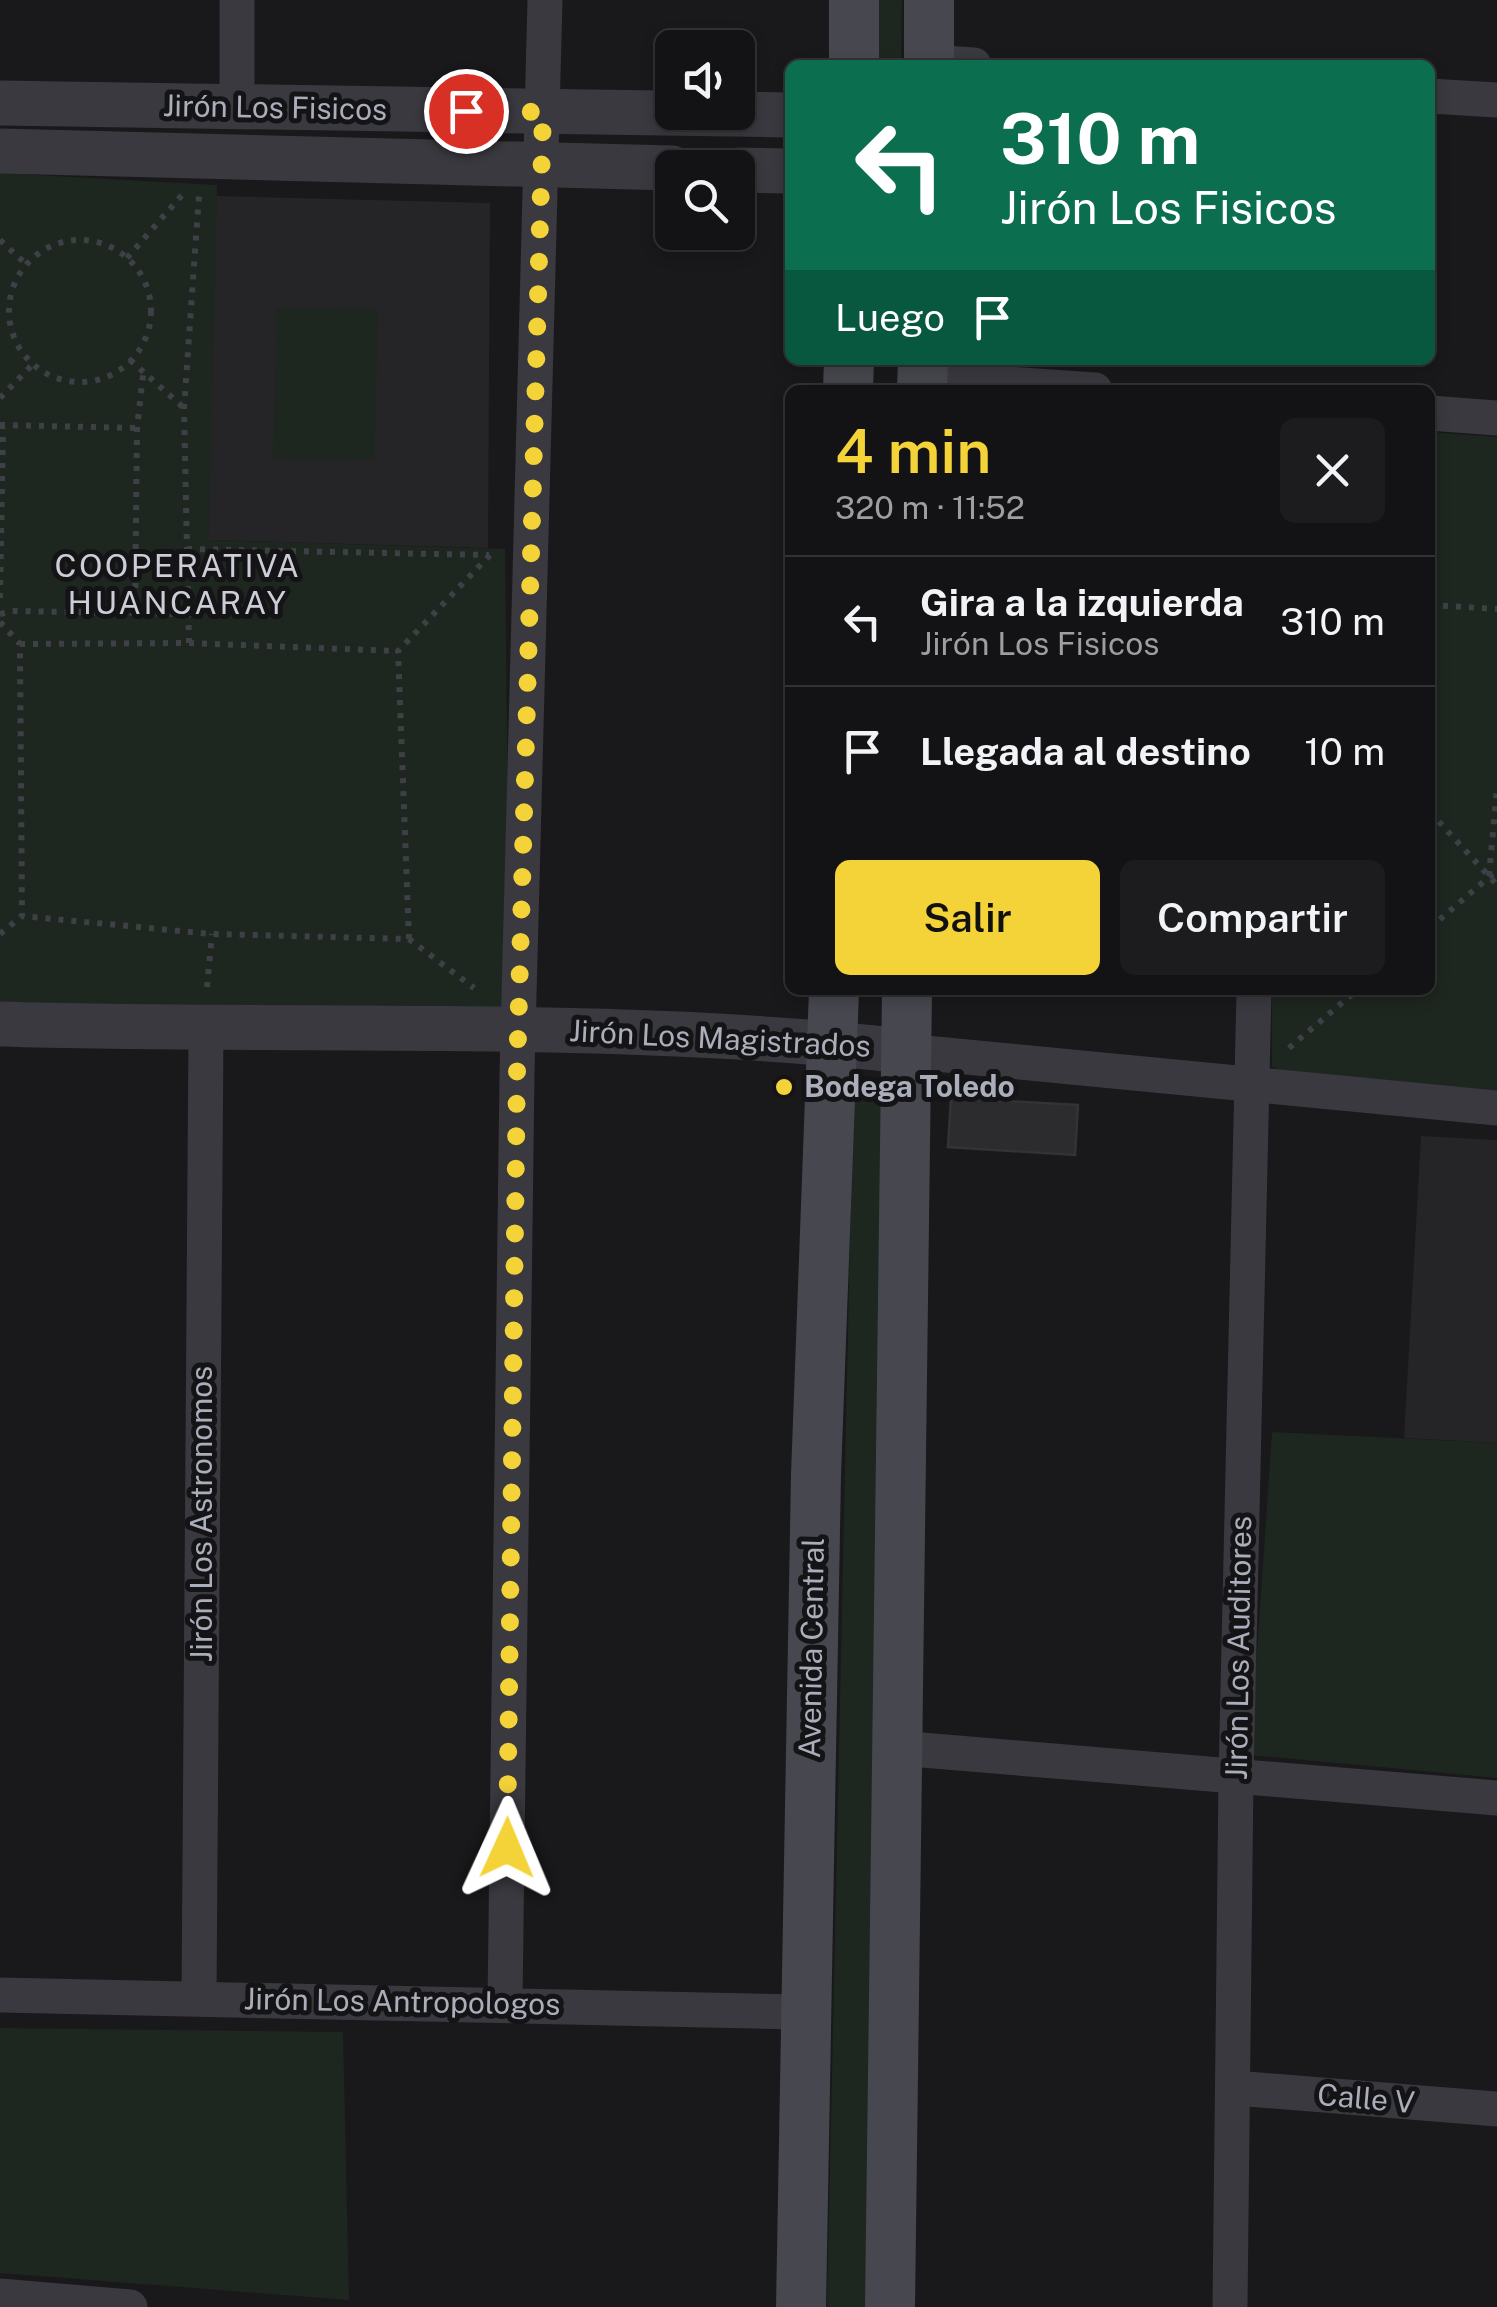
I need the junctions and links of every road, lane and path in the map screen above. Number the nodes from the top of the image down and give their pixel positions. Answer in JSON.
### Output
{"nodes":[{"id":1,"x":236,"y":0,"type":"edge"},
{"id":2,"x":545,"y":0,"type":"edge"},
{"id":3,"x":854,"y":0,"type":"edge"},
{"id":4,"x":930,"y":0,"type":"edge"},
{"id":5,"x":854,"y":60,"type":"edge"},
{"id":6,"x":943,"y":60,"type":"edge"},
{"id":7,"x":1435,"y":96,"type":"edge"},
{"id":8,"x":1497,"y":100,"type":"edge"},
{"id":9,"x":0,"y":104,"type":"edge"},
{"id":10,"x":238,"y":108,"type":"junction"},
{"id":11,"x":543,"y":112,"type":"junction"},
{"id":12,"x":785,"y":115,"type":"edge"},
{"id":13,"x":0,"y":151,"type":"edge"},
{"id":14,"x":542,"y":164,"type":"junction"},
{"id":15,"x":655,"y":167,"type":"edge"},
{"id":16,"x":755,"y":170,"type":"edge"},
{"id":17,"x":785,"y":171,"type":"edge"},
{"id":18,"x":185,"y":192,"type":"dead end"},
{"id":19,"x":199,"y":192,"type":"dead end"},
{"id":20,"x":0,"y":240,"type":"edge"},
{"id":21,"x":126,"y":258,"type":"junction"},
{"id":22,"x":27,"y":265,"type":"junction"},
{"id":23,"x":130,"y":360,"type":"junction"},
{"id":24,"x":34,"y":364,"type":"junction"},
{"id":25,"x":143,"y":376,"type":"junction"},
{"id":26,"x":922,"y":376,"type":"edge"},
{"id":27,"x":1033,"y":385,"type":"edge"},
{"id":28,"x":0,"y":398,"type":"edge"},
{"id":29,"x":184,"y":408,"type":"junction"},
{"id":30,"x":1435,"y":413,"type":"edge"},
{"id":31,"x":1497,"y":418,"type":"edge"},
{"id":32,"x":2,"y":426,"type":"edge"},
{"id":33,"x":137,"y":428,"type":"junction"},
{"id":34,"x":188,"y":549,"type":"junction"},
{"id":35,"x":0,"y":598,"type":"edge"},
{"id":36,"x":1435,"y":604,"type":"edge"},
{"id":37,"x":1497,"y":610,"type":"edge"},
{"id":38,"x":0,"y":614,"type":"edge"},
{"id":39,"x":135,"y":614,"type":"junction"},
{"id":40,"x":189,"y":614,"type":"junction"},
{"id":41,"x":0,"y":622,"type":"edge"},
{"id":42,"x":20,"y":644,"type":"junction"},
{"id":43,"x":189,"y":644,"type":"junction"},
{"id":44,"x":398,"y":651,"type":"junction"},
{"id":45,"x":1497,"y":788,"type":"edge"},
{"id":46,"x":1435,"y":818,"type":"edge"},
{"id":47,"x":1497,"y":870,"type":"edge"},
{"id":48,"x":1489,"y":877,"type":"junction"},
{"id":49,"x":1497,"y":885,"type":"edge"},
{"id":50,"x":22,"y":916,"type":"junction"},
{"id":51,"x":1435,"y":924,"type":"edge"},
{"id":52,"x":0,"y":934,"type":"edge"},
{"id":53,"x":212,"y":934,"type":"junction"},
{"id":54,"x":408,"y":938,"type":"junction"},
{"id":55,"x":482,"y":994,"type":"dead end"},
{"id":56,"x":834,"y":995,"type":"edge"},
{"id":57,"x":907,"y":995,"type":"edge"},
{"id":58,"x":1254,"y":995,"type":"edge"},
{"id":59,"x":1351,"y":995,"type":"edge"},
{"id":60,"x":206,"y":1013,"type":"junction"},
{"id":61,"x":0,"y":1024,"type":"edge"},
{"id":62,"x":518,"y":1027,"type":"junction"},
{"id":63,"x":832,"y":1043,"type":"junction"},
{"id":64,"x":906,"y":1052,"type":"junction"},
{"id":65,"x":1284,"y":1052,"type":"dead end"},
{"id":66,"x":1252,"y":1084,"type":"junction"},
{"id":67,"x":1497,"y":1108,"type":"edge"},
{"id":68,"x":898,"y":1748,"type":"junction"},
{"id":69,"x":1236,"y":1776,"type":"junction"},
{"id":70,"x":1497,"y":1798,"type":"edge"},
{"id":71,"x":0,"y":1996,"type":"edge"},
{"id":72,"x":199,"y":1998,"type":"junction"},
{"id":73,"x":505,"y":2004,"type":"junction"},
{"id":74,"x":804,"y":2012,"type":"junction"},
{"id":75,"x":1234,"y":2088,"type":"junction"},
{"id":76,"x":1497,"y":2109,"type":"edge"},
{"id":77,"x":0,"y":2296,"type":"edge"},
{"id":78,"x":130,"y":2307,"type":"edge"},
{"id":79,"x":801,"y":2307,"type":"edge"},
{"id":80,"x":890,"y":2307,"type":"edge"},
{"id":81,"x":1230,"y":2307,"type":"edge"}],
"edges":[{"from":1,"to":10,"type":"street"},
{"from":2,"to":11,"type":"street"},
{"from":3,"to":5,"type":"main road"},
{"from":4,"to":6,"type":"main road"},
{"from":7,"to":8,"type":"street"},
{"from":9,"to":10,"type":"street","name":"Jirón Los Fisicos"},
{"from":10,"to":11,"type":"street","name":"Jirón Los Fisicos"},
{"from":11,"to":12,"type":"street","name":"Jirón Los Fisicos"},
{"from":11,"to":14,"type":"street"},
{"from":13,"to":14,"type":"street","name":"Jirón Los Fisicos"},
{"from":14,"to":15,"type":"street","name":"Jirón Los Fisicos"},
{"from":14,"to":62,"type":"street"},
{"from":16,"to":17,"type":"street"},
{"from":18,"to":21,"type":"path"},
{"from":19,"to":29,"type":"path"},
{"from":20,"to":22,"type":"path"},
{"from":21,"to":22,"type":"path"},
{"from":21,"to":23,"type":"path"},
{"from":22,"to":24,"type":"path"},
{"from":23,"to":24,"type":"path"},
{"from":23,"to":25,"type":"path"},
{"from":24,"to":28,"type":"path"},
{"from":25,"to":29,"type":"path"},
{"from":25,"to":33,"type":"path"},
{"from":26,"to":27,"type":"street"},
{"from":29,"to":34,"type":"path"},
{"from":30,"to":31,"type":"street"},
{"from":32,"to":33,"type":"path"},
{"from":32,"to":35,"type":"path"},
{"from":33,"to":39,"type":"path"},
{"from":34,"to":40,"type":"path"},
{"from":34,"to":44,"type":"path"},
{"from":36,"to":37,"type":"path"},
{"from":38,"to":39,"type":"path"},
{"from":39,"to":40,"type":"path"},
{"from":40,"to":43,"type":"path"},
{"from":41,"to":42,"type":"path"},
{"from":42,"to":43,"type":"path"},
{"from":42,"to":50,"type":"path"},
{"from":43,"to":44,"type":"path"},
{"from":44,"to":54,"type":"path"},
{"from":45,"to":48,"type":"path"},
{"from":46,"to":48,"type":"path"},
{"from":47,"to":48,"type":"path"},
{"from":48,"to":49,"type":"path"},
{"from":48,"to":51,"type":"path"},
{"from":50,"to":52,"type":"path"},
{"from":50,"to":53,"type":"path"},
{"from":53,"to":54,"type":"path"},
{"from":53,"to":60,"type":"path"},
{"from":54,"to":55,"type":"path"},
{"from":56,"to":63,"type":"main road","name":"Avenida Central"},
{"from":57,"to":64,"type":"main road"},
{"from":58,"to":66,"type":"street","name":"Jirón Los Auditores"},
{"from":59,"to":65,"type":"path"},
{"from":60,"to":61,"type":"street","name":"Jirón Los Magistrados"},
{"from":60,"to":62,"type":"street","name":"Jirón Los Magistrados"},
{"from":60,"to":72,"type":"street","name":"Jirón Los Astronomos"},
{"from":62,"to":63,"type":"street","name":"Jirón Los Magistrados"},
{"from":62,"to":73,"type":"street"},
{"from":63,"to":64,"type":"street","name":"Jirón Los Magistrados"},
{"from":63,"to":74,"type":"main road","name":"Avenida Central"},
{"from":64,"to":66,"type":"street","name":"Jirón Los Magistrados"},
{"from":64,"to":68,"type":"main road"},
{"from":66,"to":67,"type":"street","name":"Jirón Los Magistrados"},
{"from":66,"to":69,"type":"street","name":"Jirón Los Auditores"},
{"from":68,"to":69,"type":"street"},
{"from":68,"to":80,"type":"main road"},
{"from":69,"to":70,"type":"street"},
{"from":69,"to":75,"type":"street","name":"Jirón Los Auditores"},
{"from":71,"to":72,"type":"street","name":"Jirón Los Antropologos"},
{"from":72,"to":73,"type":"street","name":"Jirón Los Antropologos"},
{"from":73,"to":74,"type":"street","name":"Jirón Los Antropologos"},
{"from":74,"to":79,"type":"main road","name":"Avenida Central"},
{"from":75,"to":76,"type":"street","name":"Calle V"},
{"from":75,"to":81,"type":"street","name":"Jirón Los Auditores"},
{"from":77,"to":78,"type":"street"}]}
